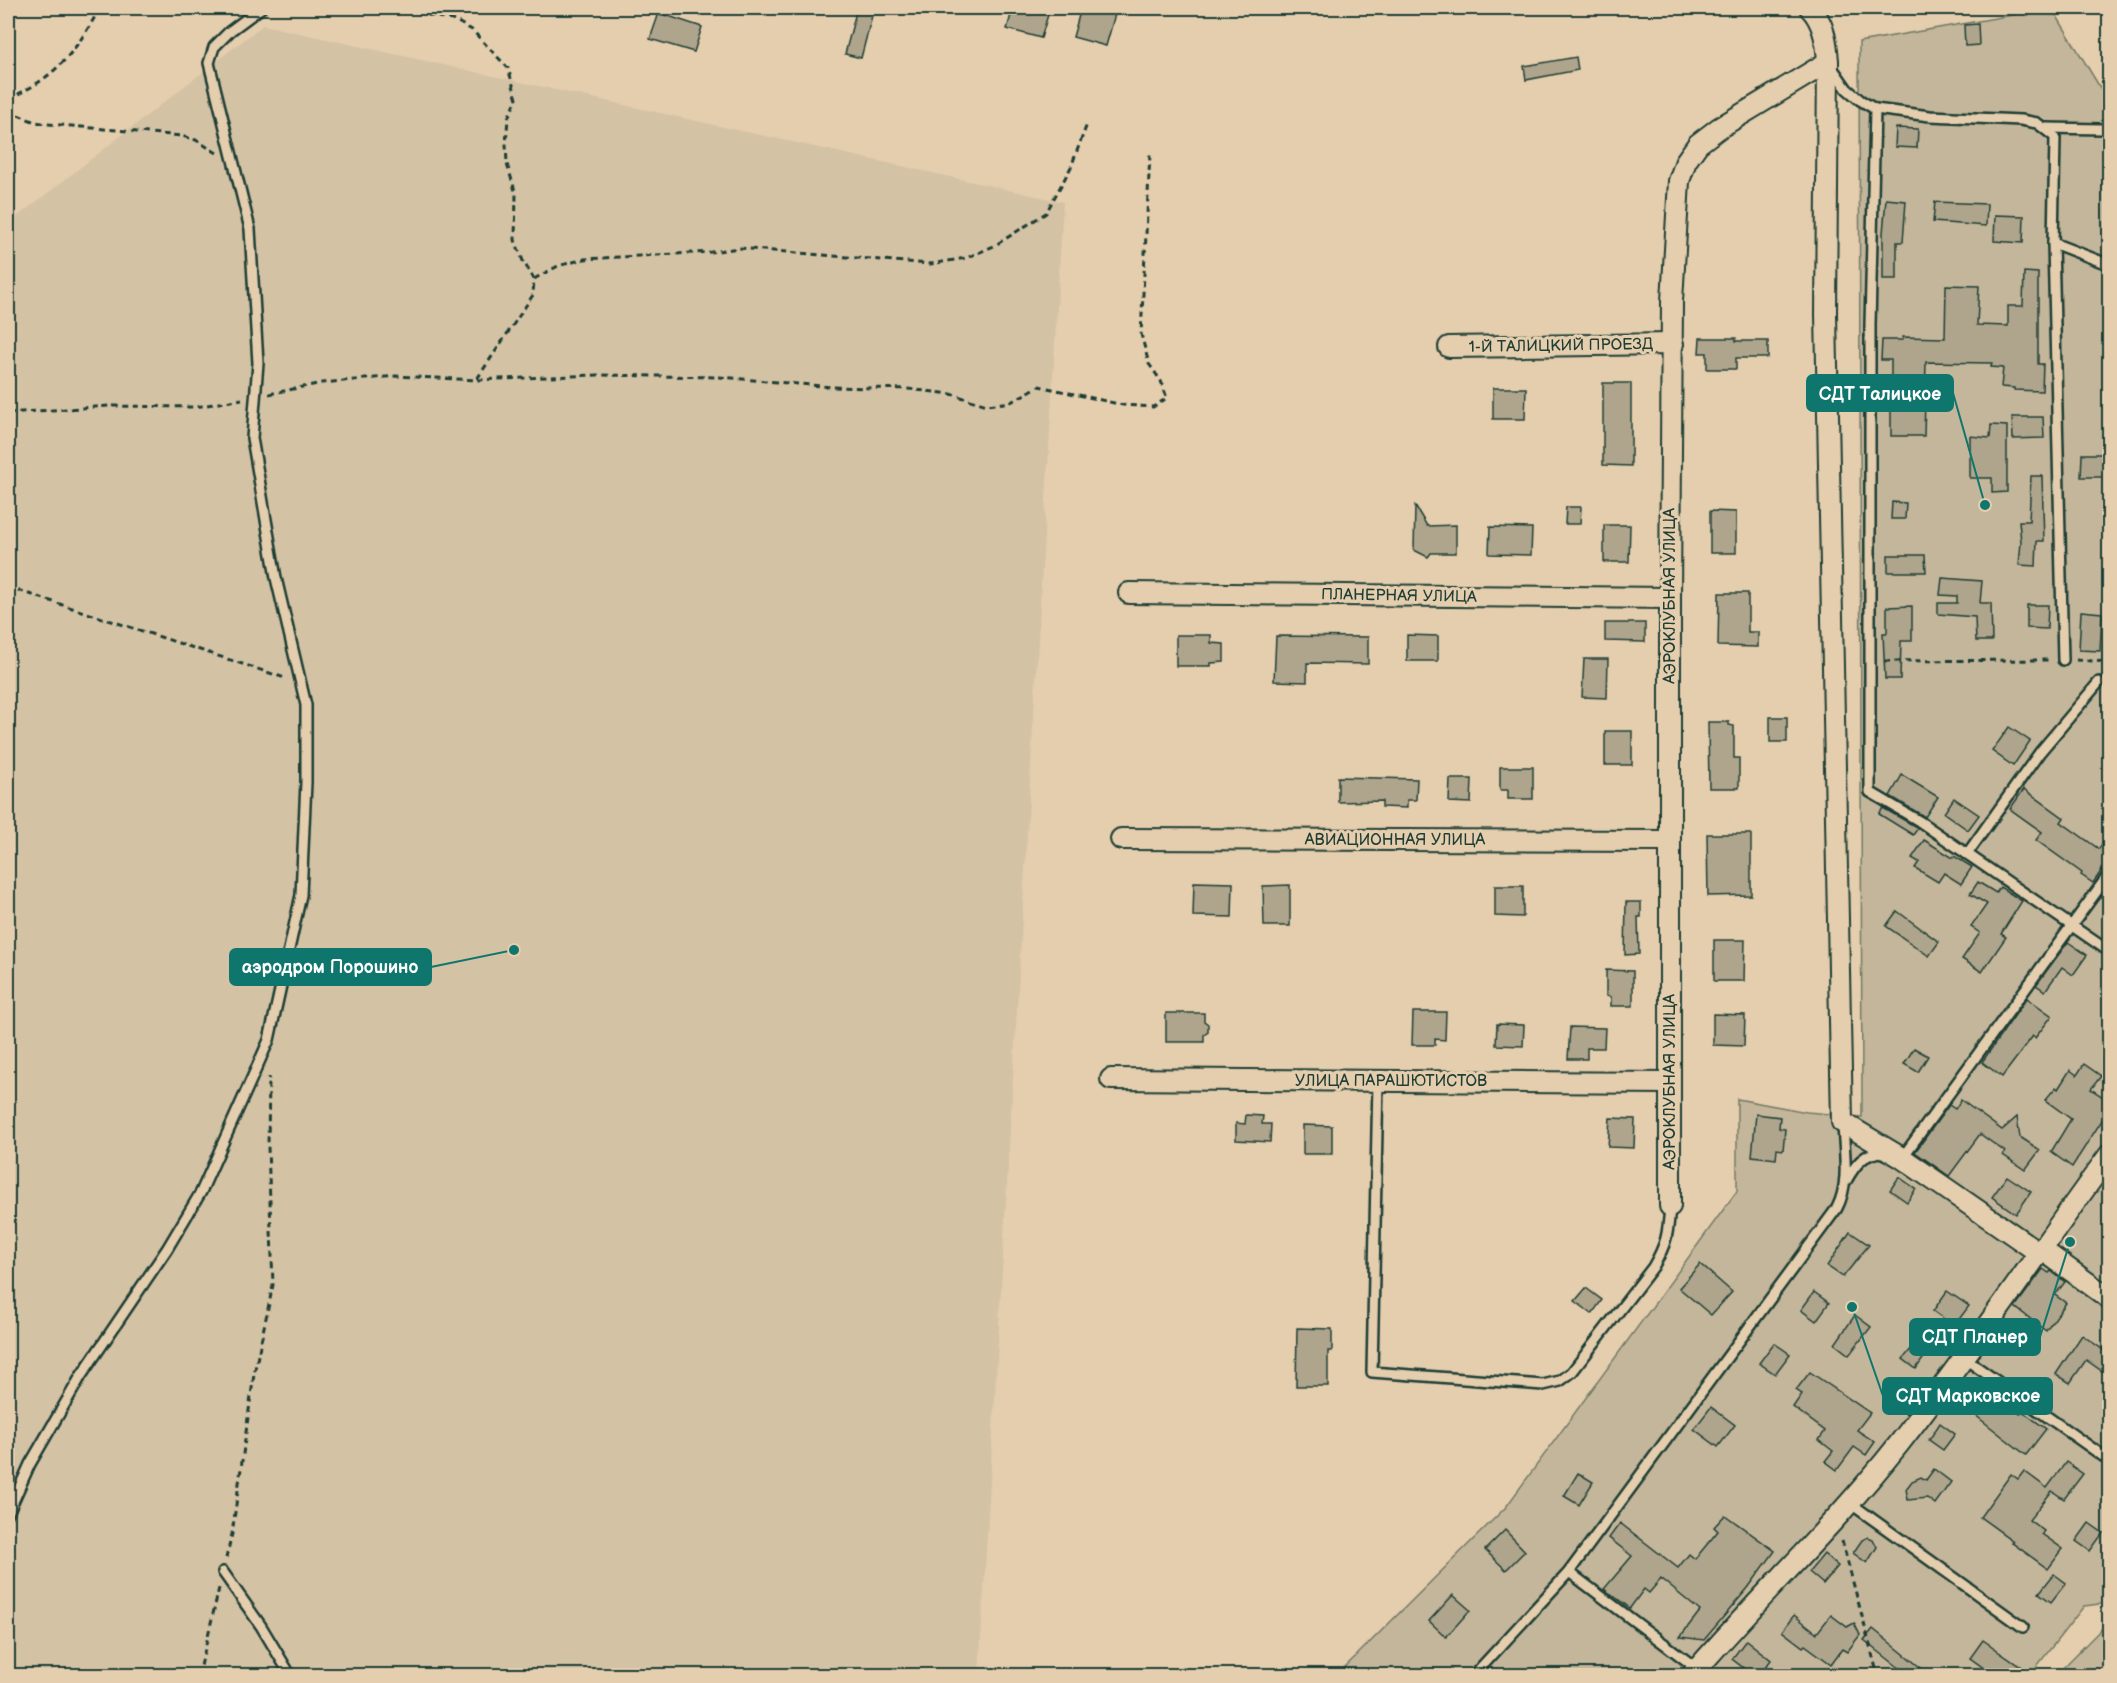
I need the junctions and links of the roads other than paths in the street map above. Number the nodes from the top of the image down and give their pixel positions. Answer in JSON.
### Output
{"nodes":[{"id":1,"x":261,"y":8,"type":"edge"},
{"id":2,"x":1810,"y":8,"type":"edge"},
{"id":3,"x":1828,"y":62,"type":"junction"},
{"id":4,"x":1875,"y":109,"type":"junction"},
{"id":5,"x":2046,"y":128,"type":"junction"},
{"id":6,"x":2103,"y":129,"type":"dead end"},
{"id":7,"x":2053,"y":243,"type":"junction"},
{"id":8,"x":2109,"y":265,"type":"edge"},
{"id":9,"x":1672,"y":344,"type":"junction"},
{"id":10,"x":1449,"y":347,"type":"dead end"},
{"id":11,"x":1129,"y":593,"type":"dead end"},
{"id":12,"x":1670,"y":598,"type":"junction"},
{"id":13,"x":2063,"y":660,"type":"road end"},
{"id":14,"x":2099,"y":682,"type":"dead end"},
{"id":15,"x":1121,"y":839,"type":"dead end"},
{"id":16,"x":1669,"y":841,"type":"junction"},
{"id":17,"x":1967,"y":854,"type":"junction"},
{"id":18,"x":2109,"y":873,"type":"edge"},
{"id":19,"x":2071,"y":924,"type":"junction"},
{"id":20,"x":2109,"y":952,"type":"edge"},
{"id":21,"x":1111,"y":1079,"type":"dead end"},
{"id":22,"x":1378,"y":1081,"type":"junction"},
{"id":23,"x":1670,"y":1083,"type":"junction"},
{"id":24,"x":1842,"y":1122,"type":"junction"},
{"id":25,"x":2109,"y":1154,"type":"edge"},
{"id":26,"x":1897,"y":1155,"type":"junction"},
{"id":27,"x":1845,"y":1184,"type":"junction"},
{"id":28,"x":1670,"y":1206,"type":"joint"},
{"id":29,"x":2038,"y":1252,"type":"junction"},
{"id":30,"x":2109,"y":1299,"type":"edge"},
{"id":31,"x":1964,"y":1358,"type":"junction"},
{"id":32,"x":2109,"y":1461,"type":"edge"},
{"id":33,"x":1850,"y":1503,"type":"junction"},
{"id":34,"x":8,"y":1513,"type":"edge"},
{"id":35,"x":223,"y":1572,"type":"road end"},
{"id":36,"x":1569,"y":1572,"type":"junction"},
{"id":37,"x":2023,"y":1627,"type":"dead end"},
{"id":38,"x":1699,"y":1673,"type":"edge"},
{"id":39,"x":291,"y":1676,"type":"edge"},
{"id":40,"x":1473,"y":1676,"type":"edge"}],
"edges":[{"from":1,"to":34,"type":"lane"},
{"from":2,"to":3,"type":"street"},
{"from":3,"to":4,"type":"lane"},
{"from":3,"to":9,"type":"street","name":"АЭРОКЛУБНАЯ УЛИЦА"},
{"from":3,"to":24,"type":"street"},
{"from":4,"to":5,"type":"lane"},
{"from":4,"to":17,"type":"lane"},
{"from":5,"to":6,"type":"lane"},
{"from":5,"to":7,"type":"lane"},
{"from":7,"to":8,"type":"lane"},
{"from":7,"to":13,"type":"lane"},
{"from":9,"to":10,"type":"street","name":"1-Й ТАЛИЦКИЙ ПРОЕЗД"},
{"from":9,"to":12,"type":"street","name":"АЭРОКЛУБНАЯ УЛИЦА"},
{"from":11,"to":12,"type":"street","name":"ПЛАНЕРНАЯ УЛИЦА"},
{"from":12,"to":16,"type":"street","name":"АЭРОКЛУБНАЯ УЛИЦА"},
{"from":14,"to":17,"type":"lane"},
{"from":15,"to":16,"type":"street","name":"АВИАЦИОННАЯ УЛИЦА"},
{"from":16,"to":23,"type":"street","name":"АЭРОКЛУБНАЯ УЛИЦА"},
{"from":17,"to":19,"type":"lane"},
{"from":18,"to":19,"type":"lane"},
{"from":19,"to":20,"type":"lane"},
{"from":19,"to":26,"type":"lane"},
{"from":21,"to":22,"type":"street","name":"УЛИЦА ПАРАШЮТИСТОВ"},
{"from":22,"to":23,"type":"street","name":"УЛИЦА ПАРАШЮТИСТОВ"},
{"from":22,"to":28,"type":"lane"},
{"from":23,"to":28,"type":"street","name":"АЭРОКЛУБНАЯ УЛИЦА"},
{"from":24,"to":26,"type":"street"},
{"from":24,"to":27,"type":"lane"},
{"from":25,"to":29,"type":"street"},
{"from":26,"to":27,"type":"lane"},
{"from":26,"to":29,"type":"street"},
{"from":27,"to":36,"type":"lane"},
{"from":29,"to":30,"type":"street"},
{"from":29,"to":31,"type":"street"},
{"from":31,"to":32,"type":"lane"},
{"from":31,"to":33,"type":"street"},
{"from":33,"to":37,"type":"lane"},
{"from":33,"to":38,"type":"street"},
{"from":35,"to":39,"type":"lane"},
{"from":36,"to":38,"type":"lane"},
{"from":36,"to":40,"type":"lane"}]}
